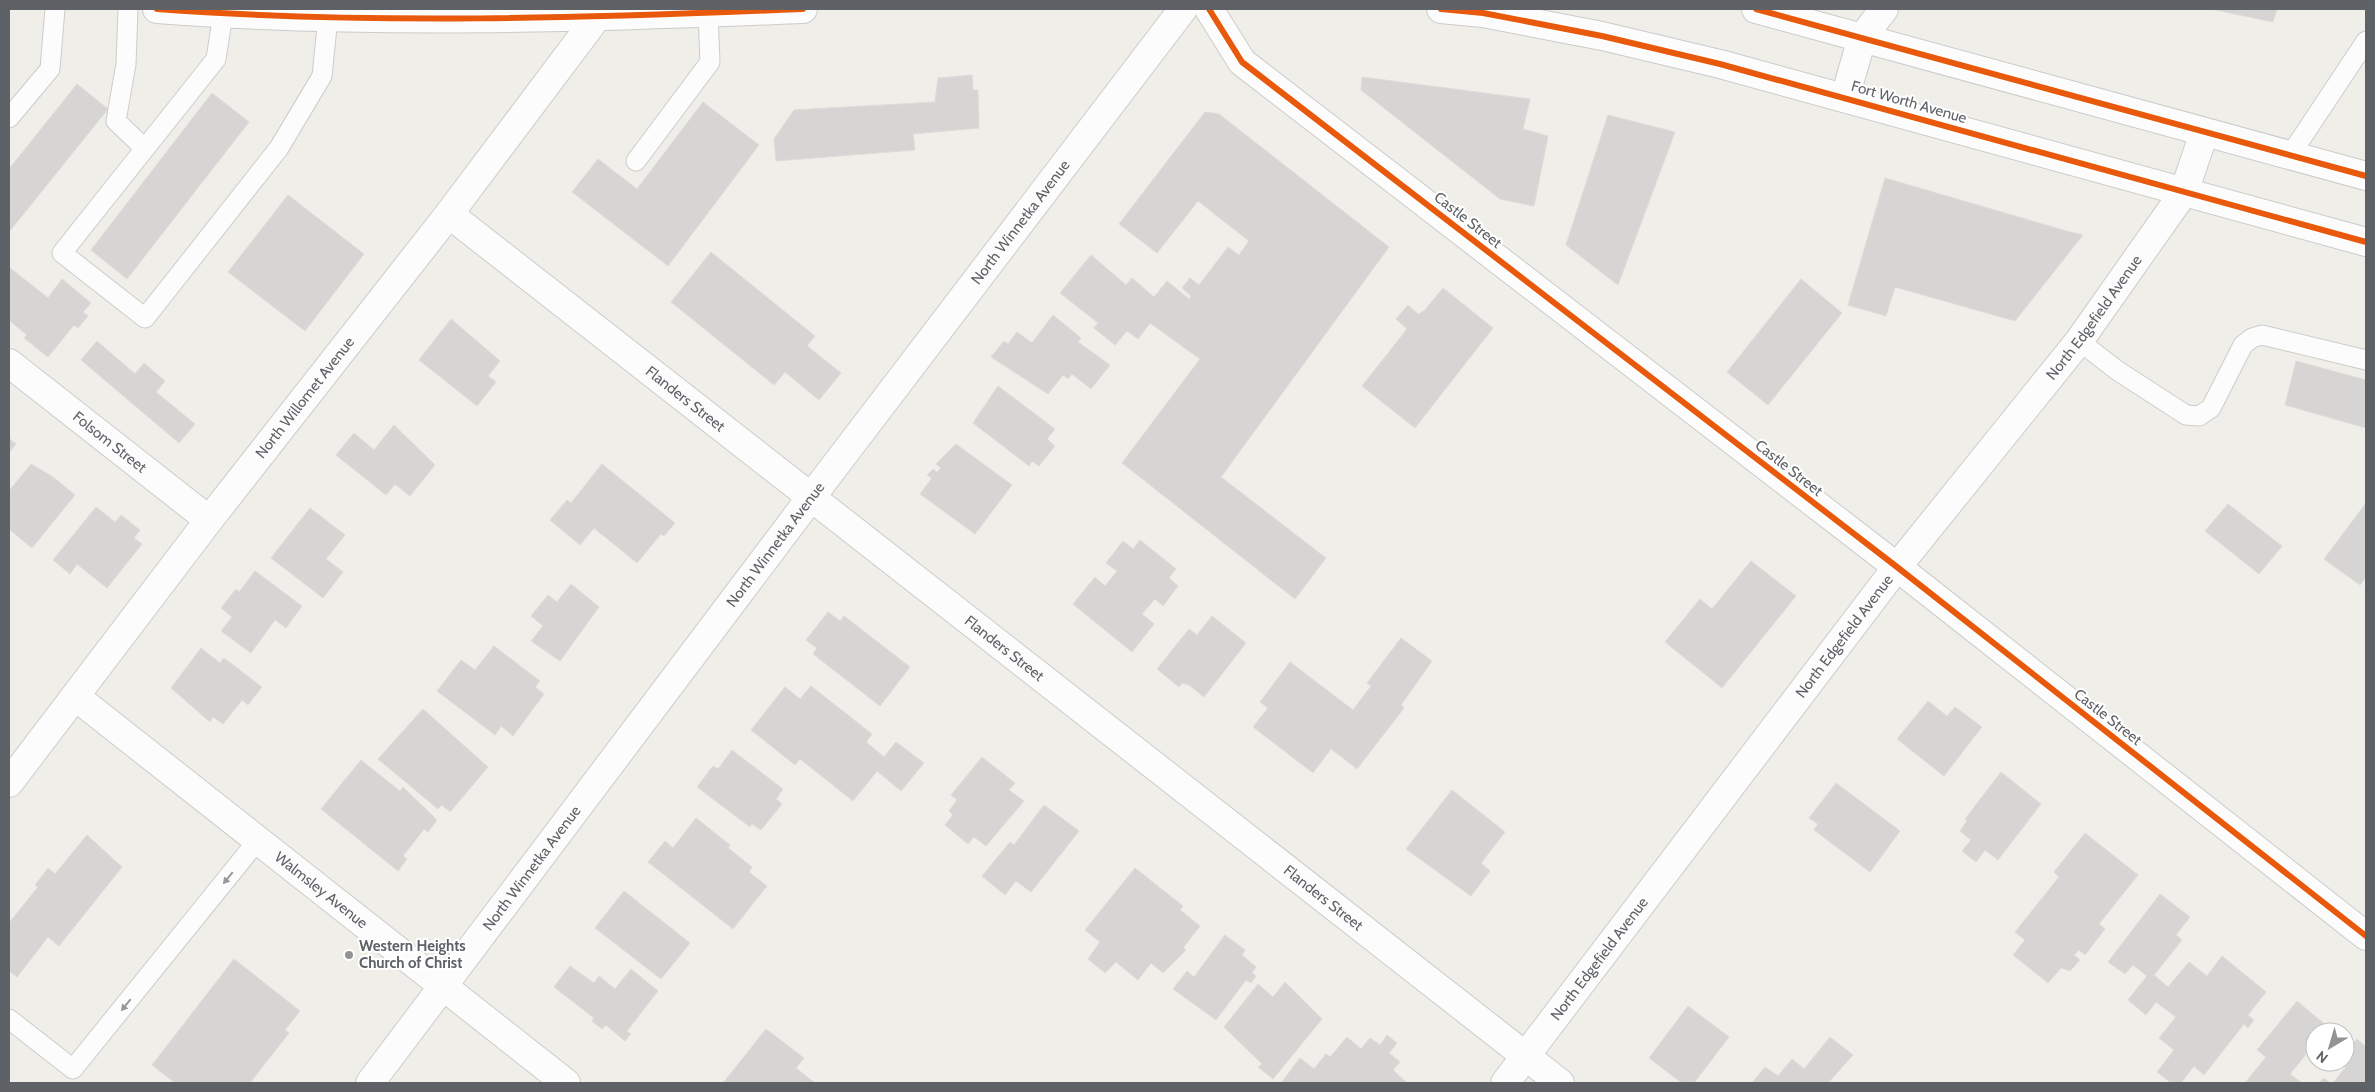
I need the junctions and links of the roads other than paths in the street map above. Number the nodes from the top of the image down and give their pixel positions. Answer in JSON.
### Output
{"nodes":[{"id":1,"x":55,"y":9,"type":"edge"},
{"id":2,"x":128,"y":9,"type":"edge"},
{"id":3,"x":157,"y":9,"type":"edge"},
{"id":4,"x":803,"y":9,"type":"edge"},
{"id":5,"x":1183,"y":9,"type":"edge"},
{"id":6,"x":1209,"y":9,"type":"edge"},
{"id":7,"x":1440,"y":9,"type":"edge"},
{"id":8,"x":1756,"y":9,"type":"edge"},
{"id":9,"x":1884,"y":9,"type":"edge"},
{"id":10,"x":597,"y":13,"type":"edge"},
{"id":11,"x":708,"y":13,"type":"junction"},
{"id":12,"x":223,"y":14,"type":"junction"},
{"id":13,"x":328,"y":17,"type":"junction"},
{"id":14,"x":1862,"y":38,"type":"junction"},
{"id":15,"x":2366,"y":40,"type":"edge"},
{"id":16,"x":1845,"y":97,"type":"junction"},
{"id":17,"x":9,"y":118,"type":"edge"},
{"id":18,"x":2204,"y":132,"type":"junction"},
{"id":19,"x":144,"y":148,"type":"junction"},
{"id":20,"x":2289,"y":157,"type":"junction"},
{"id":21,"x":636,"y":161,"type":"dead end"},
{"id":22,"x":2366,"y":176,"type":"edge"},
{"id":23,"x":2184,"y":192,"type":"junction"},
{"id":24,"x":449,"y":214,"type":"junction"},
{"id":25,"x":2366,"y":242,"type":"edge"},
{"id":26,"x":2079,"y":341,"type":"junction"},
{"id":27,"x":2366,"y":360,"type":"edge"},
{"id":28,"x":9,"y":363,"type":"edge"},
{"id":29,"x":812,"y":496,"type":"junction"},
{"id":30,"x":209,"y":520,"type":"junction"},
{"id":31,"x":1897,"y":567,"type":"junction"},
{"id":32,"x":76,"y":696,"type":"junction"},
{"id":33,"x":9,"y":783,"type":"edge"},
{"id":34,"x":258,"y":840,"type":"junction"},
{"id":35,"x":2366,"y":936,"type":"edge"},
{"id":36,"x":444,"y":987,"type":"junction"},
{"id":37,"x":9,"y":1019,"type":"edge"},
{"id":38,"x":1526,"y":1056,"type":"junction"},
{"id":39,"x":370,"y":1083,"type":"edge"},
{"id":40,"x":566,"y":1083,"type":"edge"},
{"id":41,"x":1505,"y":1083,"type":"edge"},
{"id":42,"x":1560,"y":1083,"type":"edge"}],
"edges":[{"from":1,"to":17,"type":"lane"},
{"from":2,"to":19,"type":"lane"},
{"from":3,"to":12,"type":"street"},
{"from":4,"to":11,"type":"street"},
{"from":5,"to":29,"type":"street","name":"North Winnetka Avenue"},
{"from":6,"to":31,"type":"street","name":"Castle Street"},
{"from":7,"to":16,"type":"street","name":"Fort Worth Avenue"},
{"from":8,"to":14,"type":"street"},
{"from":9,"to":14,"type":"street"},
{"from":10,"to":11,"type":"street"},
{"from":10,"to":13,"type":"street"},
{"from":10,"to":24,"type":"street","name":"North Willomet Avenue"},
{"from":11,"to":21,"type":"lane"},
{"from":12,"to":13,"type":"street"},
{"from":12,"to":19,"type":"lane"},
{"from":13,"to":19,"type":"lane"},
{"from":14,"to":16,"type":"street"},
{"from":14,"to":18,"type":"street"},
{"from":15,"to":20,"type":"lane"},
{"from":16,"to":23,"type":"street","name":"Fort Worth Avenue"},
{"from":18,"to":20,"type":"street"},
{"from":18,"to":23,"type":"street","name":"North Edgefield Avenue"},
{"from":20,"to":22,"type":"street"},
{"from":23,"to":25,"type":"street","name":"Fort Worth Avenue"},
{"from":23,"to":26,"type":"street","name":"North Edgefield Avenue"},
{"from":24,"to":29,"type":"street","name":"Flanders Street"},
{"from":24,"to":30,"type":"street","name":"North Willomet Avenue"},
{"from":26,"to":27,"type":"lane"},
{"from":26,"to":31,"type":"street","name":"North Edgefield Avenue"},
{"from":28,"to":30,"type":"street","name":"Folsom Street"},
{"from":29,"to":36,"type":"street","name":"North Winnetka Avenue"},
{"from":29,"to":38,"type":"street","name":"Flanders Street"},
{"from":30,"to":32,"type":"street","name":"North Willomet Avenue"},
{"from":31,"to":35,"type":"street","name":"Castle Street"},
{"from":31,"to":38,"type":"street","name":"North Edgefield Avenue"},
{"from":32,"to":33,"type":"street","name":"North Willomet Avenue"},
{"from":32,"to":34,"type":"street","name":"Walmsley Avenue"},
{"from":34,"to":36,"type":"street","name":"Walmsley Avenue"},
{"from":34,"to":37,"type":"lane","one_way":true},
{"from":36,"to":39,"type":"street","name":"North Winnetka Avenue"},
{"from":36,"to":40,"type":"street","name":"Walmsley Avenue"},
{"from":38,"to":41,"type":"street","name":"North Edgefield Avenue"},
{"from":38,"to":42,"type":"street","name":"Flanders Street"}]}
